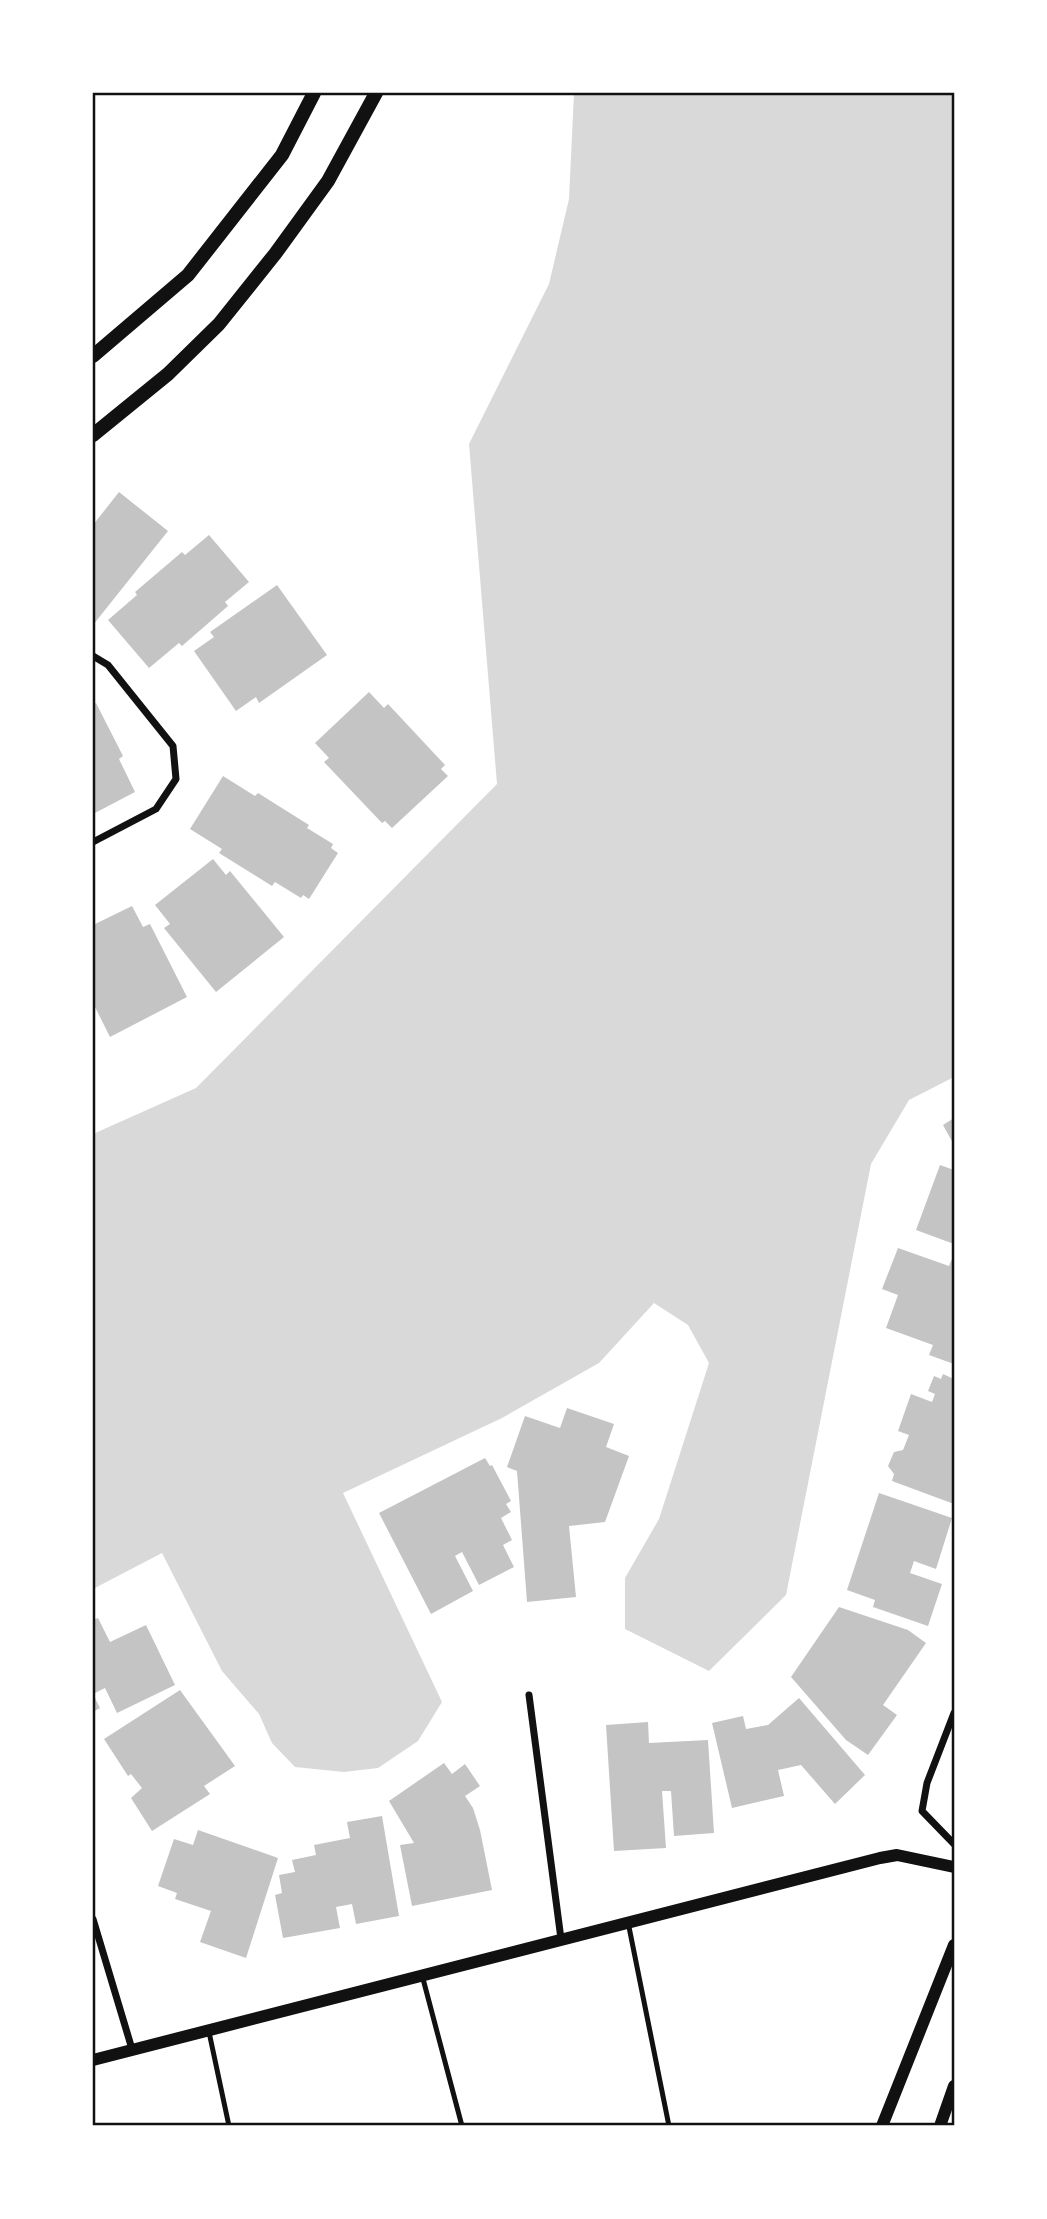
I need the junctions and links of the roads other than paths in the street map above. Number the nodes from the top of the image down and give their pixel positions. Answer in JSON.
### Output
{"nodes":[{"id":1,"x":314,"y":93,"type":"edge"},
{"id":2,"x":376,"y":93,"type":"edge"},
{"id":3,"x":93,"y":356,"type":"edge"},
{"id":4,"x":93,"y":435,"type":"edge"},
{"id":5,"x":93,"y":656,"type":"edge"},
{"id":6,"x":93,"y":842,"type":"edge"},
{"id":7,"x":529,"y":1695,"type":"dead end"},
{"id":8,"x":954,"y":1713,"type":"edge"},
{"id":9,"x":954,"y":1844,"type":"edge"},
{"id":10,"x":954,"y":1867,"type":"edge"},
{"id":11,"x":93,"y":1919,"type":"edge"},
{"id":12,"x":628,"y":1922,"type":"junction"},
{"id":13,"x":561,"y":1940,"type":"junction"},
{"id":14,"x":954,"y":1945,"type":"edge"},
{"id":15,"x":422,"y":1975,"type":"junction"},
{"id":16,"x":209,"y":2029,"type":"junction"},
{"id":17,"x":132,"y":2049,"type":"junction"},
{"id":18,"x":93,"y":2060,"type":"edge"},
{"id":19,"x":954,"y":2085,"type":"edge"},
{"id":20,"x":229,"y":2126,"type":"edge"},
{"id":21,"x":462,"y":2126,"type":"edge"},
{"id":22,"x":669,"y":2126,"type":"edge"},
{"id":23,"x":882,"y":2126,"type":"edge"},
{"id":24,"x":940,"y":2126,"type":"edge"}],
"edges":[{"from":1,"to":3,"type":"main road"},
{"from":2,"to":4,"type":"main road"},
{"from":5,"to":6,"type":"street"},
{"from":7,"to":13,"type":"street"},
{"from":8,"to":9,"type":"street"},
{"from":10,"to":12,"type":"street"},
{"from":11,"to":17,"type":"street"},
{"from":12,"to":13,"type":"street"},
{"from":12,"to":22,"type":"lane"},
{"from":13,"to":15,"type":"street"},
{"from":14,"to":23,"type":"street"},
{"from":15,"to":16,"type":"street"},
{"from":15,"to":21,"type":"lane"},
{"from":16,"to":17,"type":"street"},
{"from":16,"to":20,"type":"lane"},
{"from":17,"to":18,"type":"street"},
{"from":19,"to":24,"type":"street"}]}
